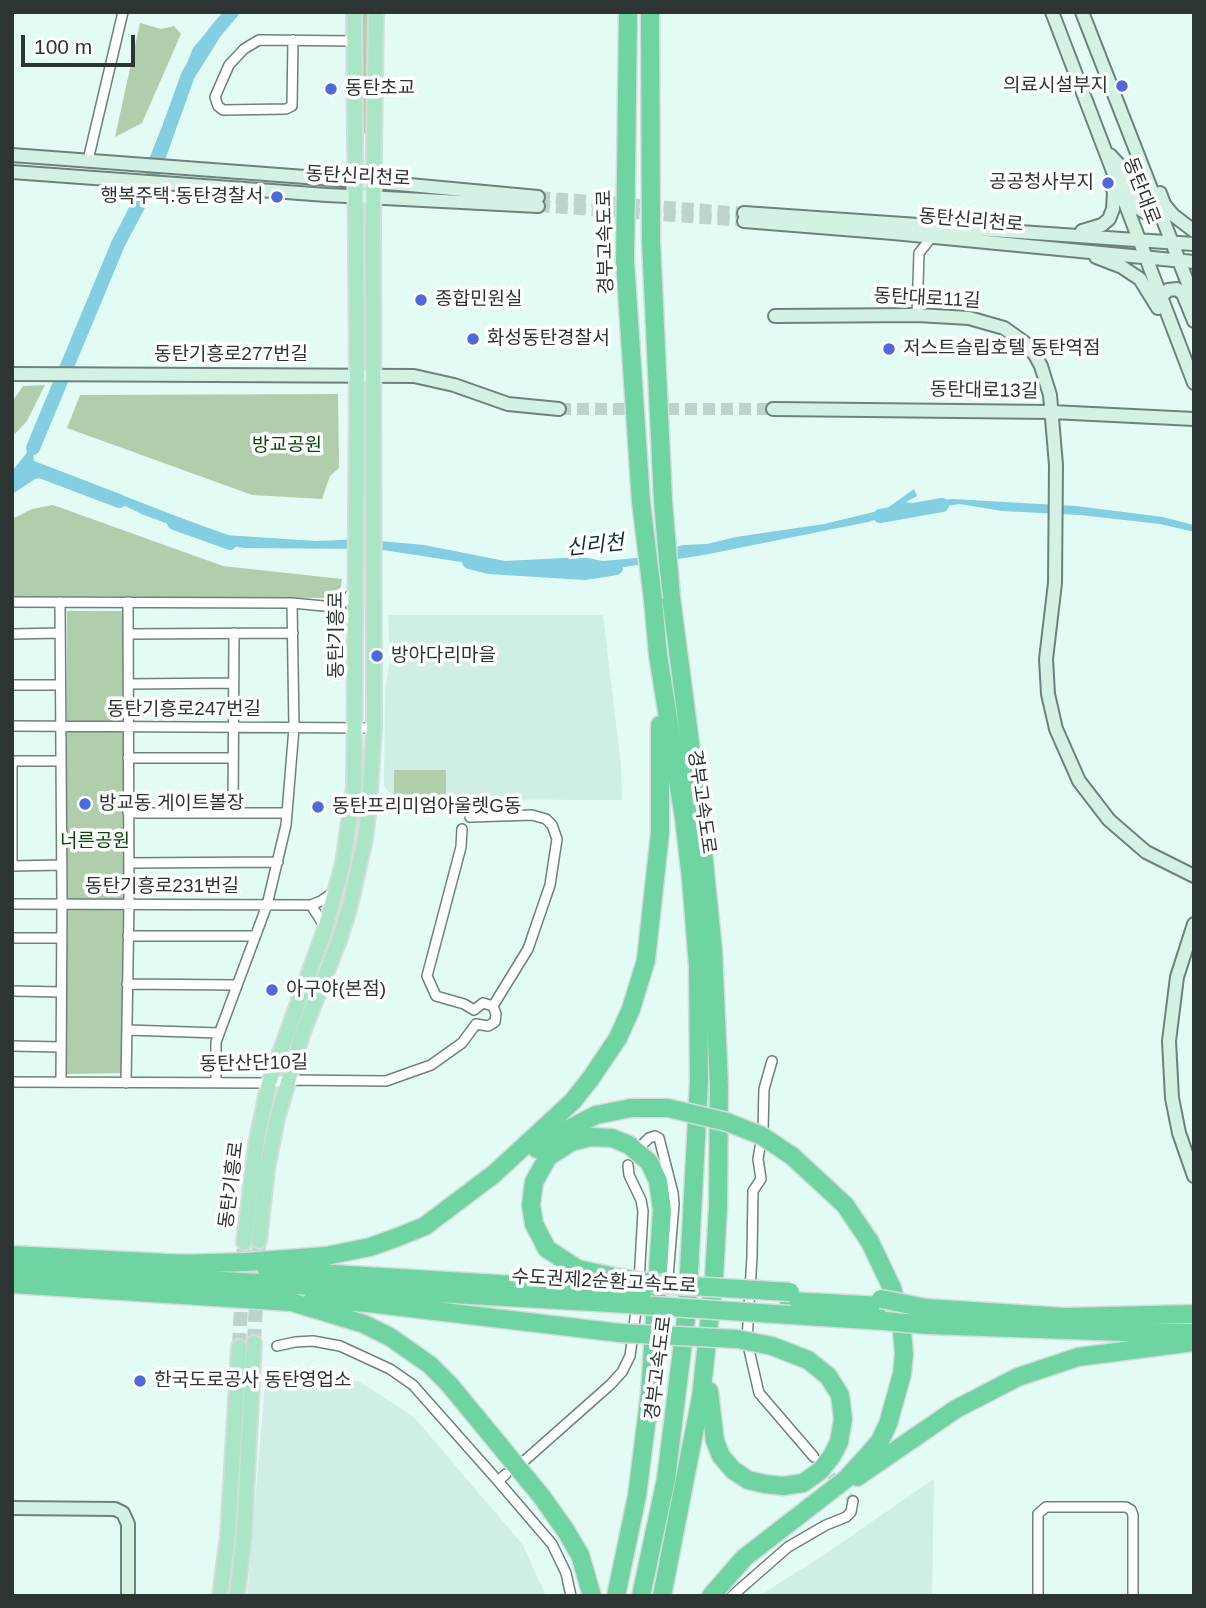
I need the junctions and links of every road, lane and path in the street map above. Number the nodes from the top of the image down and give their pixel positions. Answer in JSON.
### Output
{"nodes":[{"id":1,"x":123,"y":12,"type":"edge"},
{"id":2,"x":354,"y":12,"type":"edge"},
{"id":3,"x":376,"y":12,"type":"edge"},
{"id":4,"x":628,"y":12,"type":"edge"},
{"id":5,"x":650,"y":12,"type":"edge"},
{"id":6,"x":1052,"y":12,"type":"edge"},
{"id":7,"x":1082,"y":12,"type":"edge"},
{"id":8,"x":293,"y":40,"type":"junction"},
{"id":9,"x":354,"y":41,"type":"junction"},
{"id":10,"x":1133,"y":143,"type":"junction"},
{"id":11,"x":1103,"y":147,"type":"junction"},
{"id":12,"x":12,"y":155,"type":"edge"},
{"id":13,"x":88,"y":160,"type":"junction"},
{"id":14,"x":12,"y":172,"type":"edge"},
{"id":15,"x":355,"y":180,"type":"junction"},
{"id":16,"x":374,"y":189,"type":"junction"},
{"id":17,"x":356,"y":196,"type":"junction"},
{"id":18,"x":538,"y":201,"type":"tunnel mouth"},
{"id":19,"x":1159,"y":211,"type":"junction"},
{"id":20,"x":1194,"y":231,"type":"edge"},
{"id":21,"x":1064,"y":233,"type":"junction"},
{"id":22,"x":931,"y":238,"type":"junction"},
{"id":23,"x":1139,"y":240,"type":"junction"},
{"id":24,"x":1172,"y":241,"type":"junction"},
{"id":25,"x":1194,"y":243,"type":"edge"},
{"id":26,"x":1076,"y":250,"type":"junction"},
{"id":27,"x":1146,"y":258,"type":"junction"},
{"id":28,"x":1187,"y":262,"type":"edge"},
{"id":29,"x":1161,"y":297,"type":"junction"},
{"id":30,"x":1194,"y":299,"type":"edge"},
{"id":31,"x":775,"y":316,"type":"dead end"},
{"id":32,"x":917,"y":316,"type":"junction"},
{"id":33,"x":1194,"y":321,"type":"edge"},
{"id":34,"x":12,"y":374,"type":"edge"},
{"id":35,"x":357,"y":375,"type":"junction"},
{"id":36,"x":375,"y":375,"type":"junction"},
{"id":37,"x":1192,"y":379,"type":"edge"},
{"id":38,"x":559,"y":409,"type":"tunnel mouth"},
{"id":39,"x":773,"y":409,"type":"tunnel mouth"},
{"id":40,"x":1052,"y":412,"type":"junction"},
{"id":41,"x":1194,"y":419,"type":"edge"},
{"id":42,"x":356,"y":583,"type":"junction"},
{"id":43,"x":12,"y":602,"type":"edge"},
{"id":44,"x":60,"y":602,"type":"junction"},
{"id":45,"x":128,"y":602,"type":"junction"},
{"id":46,"x":292,"y":603,"type":"junction"},
{"id":47,"x":334,"y":607,"type":"junction"},
{"id":48,"x":356,"y":628,"type":"junction"},
{"id":49,"x":60,"y":633,"type":"junction"},
{"id":50,"x":293,"y":633,"type":"junction"},
{"id":51,"x":128,"y":634,"type":"junction"},
{"id":52,"x":233,"y":634,"type":"junction"},
{"id":53,"x":12,"y":635,"type":"edge"},
{"id":54,"x":657,"y":654,"type":"junction"},
{"id":55,"x":233,"y":683,"type":"junction"},
{"id":56,"x":128,"y":684,"type":"junction"},
{"id":57,"x":12,"y":685,"type":"edge"},
{"id":58,"x":60,"y":685,"type":"junction"},
{"id":59,"x":12,"y":726,"type":"edge"},
{"id":60,"x":60,"y":727,"type":"junction"},
{"id":61,"x":128,"y":727,"type":"junction"},
{"id":62,"x":233,"y":727,"type":"junction"},
{"id":63,"x":294,"y":727,"type":"junction"},
{"id":64,"x":356,"y":728,"type":"junction"},
{"id":65,"x":374,"y":728,"type":"junction"},
{"id":66,"x":128,"y":758,"type":"junction"},
{"id":67,"x":233,"y":758,"type":"junction"},
{"id":68,"x":61,"y":761,"type":"junction"},
{"id":69,"x":128,"y":813,"type":"junction"},
{"id":70,"x":233,"y":813,"type":"junction"},
{"id":71,"x":287,"y":813,"type":"junction"},
{"id":72,"x":470,"y":817,"type":"dead end"},
{"id":73,"x":462,"y":829,"type":"dead end"},
{"id":74,"x":278,"y":862,"type":"junction"},
{"id":75,"x":128,"y":863,"type":"junction"},
{"id":76,"x":62,"y":865,"type":"junction"},
{"id":77,"x":1194,"y":876,"type":"edge"},
{"id":78,"x":337,"y":888,"type":"junction"},
{"id":79,"x":12,"y":904,"type":"edge"},
{"id":80,"x":62,"y":904,"type":"junction"},
{"id":81,"x":129,"y":904,"type":"junction"},
{"id":82,"x":267,"y":905,"type":"junction"},
{"id":83,"x":311,"y":905,"type":"junction"},
{"id":84,"x":1194,"y":924,"type":"edge"},
{"id":85,"x":325,"y":929,"type":"junction"},
{"id":86,"x":128,"y":936,"type":"junction"},
{"id":87,"x":255,"y":936,"type":"junction"},
{"id":88,"x":12,"y":938,"type":"edge"},
{"id":89,"x":62,"y":938,"type":"junction"},
{"id":90,"x":127,"y":984,"type":"junction"},
{"id":91,"x":236,"y":985,"type":"junction"},
{"id":92,"x":12,"y":992,"type":"edge"},
{"id":93,"x":61,"y":992,"type":"junction"},
{"id":94,"x":493,"y":1006,"type":"junction"},
{"id":95,"x":474,"y":1010,"type":"junction"},
{"id":96,"x":476,"y":1024,"type":"junction"},
{"id":97,"x":127,"y":1030,"type":"junction"},
{"id":98,"x":219,"y":1033,"type":"junction"},
{"id":99,"x":12,"y":1046,"type":"edge"},
{"id":100,"x":61,"y":1047,"type":"junction"},
{"id":101,"x":772,"y":1061,"type":"dead end"},
{"id":102,"x":288,"y":1080,"type":"junction"},
{"id":103,"x":12,"y":1082,"type":"edge"},
{"id":104,"x":61,"y":1082,"type":"junction"},
{"id":105,"x":126,"y":1083,"type":"junction"},
{"id":106,"x":216,"y":1083,"type":"junction"},
{"id":107,"x":269,"y":1083,"type":"junction"},
{"id":108,"x":638,"y":1149,"type":"dead end"},
{"id":109,"x":628,"y":1165,"type":"dead end"},
{"id":110,"x":1194,"y":1176,"type":"edge"},
{"id":111,"x":425,"y":1226,"type":"junction"},
{"id":112,"x":259,"y":1241,"type":"tunnel mouth"},
{"id":113,"x":244,"y":1242,"type":"tunnel mouth"},
{"id":114,"x":12,"y":1255,"type":"edge"},
{"id":115,"x":177,"y":1264,"type":"junction"},
{"id":116,"x":12,"y":1269,"type":"edge"},
{"id":117,"x":668,"y":1277,"type":"dead end"},
{"id":118,"x":12,"y":1284,"type":"edge"},
{"id":119,"x":613,"y":1291,"type":"junction"},
{"id":120,"x":247,"y":1298,"type":"junction"},
{"id":121,"x":790,"y":1302,"type":"junction"},
{"id":122,"x":1194,"y":1314,"type":"edge"},
{"id":123,"x":927,"y":1316,"type":"junction"},
{"id":124,"x":709,"y":1321,"type":"junction"},
{"id":125,"x":1194,"y":1333,"type":"edge"},
{"id":126,"x":1194,"y":1342,"type":"edge"},
{"id":127,"x":254,"y":1343,"type":"tunnel mouth"},
{"id":128,"x":277,"y":1346,"type":"dead end"},
{"id":129,"x":239,"y":1347,"type":"tunnel mouth"},
{"id":130,"x":814,"y":1457,"type":"tunnel mouth"},
{"id":131,"x":523,"y":1462,"type":"dead end"},
{"id":132,"x":506,"y":1474,"type":"dead end"},
{"id":133,"x":498,"y":1481,"type":"junction"},
{"id":134,"x":818,"y":1501,"type":"junction"},
{"id":135,"x":853,"y":1501,"type":"dead end"},
{"id":136,"x":12,"y":1508,"type":"edge"},
{"id":137,"x":128,"y":1596,"type":"edge"},
{"id":138,"x":220,"y":1596,"type":"edge"},
{"id":139,"x":237,"y":1596,"type":"edge"},
{"id":140,"x":571,"y":1596,"type":"edge"},
{"id":141,"x":592,"y":1596,"type":"edge"},
{"id":142,"x":616,"y":1596,"type":"edge"},
{"id":143,"x":641,"y":1596,"type":"edge"},
{"id":144,"x":662,"y":1596,"type":"edge"},
{"id":145,"x":710,"y":1596,"type":"edge"},
{"id":146,"x":732,"y":1596,"type":"edge"},
{"id":147,"x":1038,"y":1596,"type":"edge"},
{"id":148,"x":1133,"y":1596,"type":"edge"}],
"edges":[{"from":1,"to":13,"type":"street"},
{"from":2,"to":9,"type":"main road","name":"동탄기흥로"},
{"from":3,"to":16,"type":"main road","name":"동탄기흥로"},
{"from":4,"to":54,"type":"highway","name":"경부고속도로","bridge":true},
{"from":5,"to":124,"type":"highway","name":"경부고속도로"},
{"from":6,"to":11,"type":"street","name":"동탄대로"},
{"from":7,"to":10,"type":"street","name":"동탄대로"},
{"from":8,"to":8,"type":"street"},
{"from":8,"to":9,"type":"street"},
{"from":9,"to":15,"type":"main road","name":"동탄기흥로"},
{"from":10,"to":19,"type":"street","name":"동탄대로"},
{"from":10,"to":20,"type":"street"},
{"from":11,"to":19,"type":"street"},
{"from":11,"to":21,"type":"street"},
{"from":11,"to":23,"type":"street","name":"동탄대로"},
{"from":12,"to":13,"type":"street"},
{"from":13,"to":15,"type":"street","name":"동탄신리천로"},
{"from":14,"to":17,"type":"street","name":"동탄신리천로"},
{"from":15,"to":16,"type":"street","name":"동탄신리천로"},
{"from":15,"to":17,"type":"main road","name":"동탄기흥로"},
{"from":16,"to":17,"type":"street","name":"동탄신리천로"},
{"from":16,"to":18,"type":"street","name":"동탄신리천로"},
{"from":16,"to":36,"type":"main road","name":"동탄기흥로"},
{"from":17,"to":35,"type":"main road","name":"동탄기흥로"},
{"from":19,"to":24,"type":"street","name":"동탄대로"},
{"from":21,"to":22,"type":"street","name":"동탄신리천로"},
{"from":21,"to":23,"type":"street","name":"동탄신리천로"},
{"from":22,"to":26,"type":"street","name":"동탄신리천로"},
{"from":22,"to":32,"type":"street"},
{"from":23,"to":24,"type":"street","name":"동탄신리천로"},
{"from":23,"to":27,"type":"street","name":"동탄대로"},
{"from":24,"to":25,"type":"street","name":"동탄신리천로"},
{"from":24,"to":28,"type":"street","name":"동탄대로"},
{"from":26,"to":27,"type":"street","name":"동탄신리천로"},
{"from":26,"to":37,"type":"street"},
{"from":27,"to":28,"type":"street","name":"동탄신리천로"},
{"from":27,"to":29,"type":"street","name":"동탄대로"},
{"from":28,"to":30,"type":"street","name":"동탄대로"},
{"from":29,"to":33,"type":"street"},
{"from":29,"to":37,"type":"street","name":"동탄대로"},
{"from":31,"to":32,"type":"street","name":"동탄대로11길"},
{"from":32,"to":40,"type":"street","name":"동탄대로11길"},
{"from":34,"to":35,"type":"street","name":"동탄기흥로277번길"},
{"from":35,"to":36,"type":"street","name":"동탄기흥로277번길"},
{"from":35,"to":42,"type":"main road","name":"동탄기흥로"},
{"from":36,"to":38,"type":"street"},
{"from":36,"to":65,"type":"main road","name":"동탄기흥로"},
{"from":39,"to":40,"type":"street","name":"동탄대로13길"},
{"from":40,"to":41,"type":"street","name":"동탄대로13길"},
{"from":40,"to":77,"type":"street","name":"동탄대로11길"},
{"from":42,"to":47,"type":"street"},
{"from":42,"to":48,"type":"main road","name":"동탄기흥로"},
{"from":43,"to":44,"type":"street"},
{"from":44,"to":45,"type":"street"},
{"from":44,"to":49,"type":"street"},
{"from":45,"to":46,"type":"street"},
{"from":45,"to":51,"type":"street"},
{"from":46,"to":47,"type":"street"},
{"from":46,"to":50,"type":"street"},
{"from":47,"to":48,"type":"street"},
{"from":48,"to":64,"type":"main road","name":"동탄기흥로"},
{"from":49,"to":53,"type":"street"},
{"from":49,"to":58,"type":"street"},
{"from":50,"to":52,"type":"street"},
{"from":50,"to":63,"type":"street"},
{"from":51,"to":52,"type":"street"},
{"from":51,"to":56,"type":"street"},
{"from":52,"to":55,"type":"street"},
{"from":54,"to":111,"type":"highway"},
{"from":54,"to":143,"type":"highway","name":"경부고속도로"},
{"from":55,"to":56,"type":"street"},
{"from":55,"to":62,"type":"street"},
{"from":56,"to":61,"type":"street"},
{"from":57,"to":58,"type":"street"},
{"from":58,"to":60,"type":"street"},
{"from":59,"to":60,"type":"street","name":"동탄기흥로247번길"},
{"from":60,"to":61,"type":"street","name":"동탄기흥로247번길"},
{"from":60,"to":68,"type":"street"},
{"from":61,"to":62,"type":"street","name":"동탄기흥로247번길"},
{"from":61,"to":66,"type":"street"},
{"from":62,"to":63,"type":"street","name":"동탄기흥로247번길"},
{"from":62,"to":67,"type":"street"},
{"from":63,"to":64,"type":"street","name":"동탄기흥로247번길"},
{"from":63,"to":71,"type":"street"},
{"from":64,"to":65,"type":"street","name":"동탄기흥로247번길"},
{"from":64,"to":78,"type":"main road","name":"동탄기흥로"},
{"from":65,"to":102,"type":"main road","name":"동탄기흥로"},
{"from":66,"to":67,"type":"street"},
{"from":66,"to":69,"type":"street"},
{"from":67,"to":70,"type":"street"},
{"from":68,"to":76,"type":"street"},
{"from":68,"to":76,"type":"street"},
{"from":69,"to":70,"type":"street"},
{"from":69,"to":75,"type":"street"},
{"from":70,"to":71,"type":"street"},
{"from":71,"to":74,"type":"street"},
{"from":72,"to":94,"type":"street"},
{"from":73,"to":95,"type":"street"},
{"from":74,"to":75,"type":"street"},
{"from":74,"to":82,"type":"street"},
{"from":75,"to":81,"type":"street"},
{"from":76,"to":80,"type":"street"},
{"from":78,"to":83,"type":"street"},
{"from":78,"to":85,"type":"main road","name":"동탄기흥로"},
{"from":79,"to":80,"type":"street","name":"동탄기흥로231번길"},
{"from":80,"to":81,"type":"street","name":"동탄기흥로231번길"},
{"from":80,"to":89,"type":"street"},
{"from":81,"to":82,"type":"street","name":"동탄기흥로231번길"},
{"from":81,"to":86,"type":"street"},
{"from":82,"to":83,"type":"street","name":"동탄기흥로231번길"},
{"from":82,"to":87,"type":"street"},
{"from":83,"to":85,"type":"street"},
{"from":84,"to":110,"type":"street"},
{"from":85,"to":107,"type":"main road","name":"동탄기흥로"},
{"from":86,"to":87,"type":"street"},
{"from":86,"to":90,"type":"street"},
{"from":87,"to":91,"type":"street"},
{"from":88,"to":89,"type":"street"},
{"from":89,"to":93,"type":"street"},
{"from":90,"to":91,"type":"street"},
{"from":90,"to":97,"type":"street"},
{"from":91,"to":98,"type":"street"},
{"from":92,"to":93,"type":"street"},
{"from":93,"to":100,"type":"street"},
{"from":94,"to":95,"type":"street"},
{"from":94,"to":96,"type":"street"},
{"from":95,"to":96,"type":"street"},
{"from":96,"to":102,"type":"street","name":"동탄산단10길"},
{"from":97,"to":98,"type":"street"},
{"from":97,"to":105,"type":"street"},
{"from":98,"to":106,"type":"street"},
{"from":99,"to":100,"type":"street"},
{"from":100,"to":104,"type":"street"},
{"from":101,"to":130,"type":"street"},
{"from":102,"to":107,"type":"street","name":"동탄산단10길"},
{"from":102,"to":112,"type":"main road","name":"동탄기흥로"},
{"from":103,"to":104,"type":"street","name":"동탄산단10길"},
{"from":104,"to":105,"type":"street","name":"동탄산단10길"},
{"from":105,"to":106,"type":"street","name":"동탄산단10길"},
{"from":106,"to":107,"type":"street","name":"동탄산단10길"},
{"from":107,"to":113,"type":"main road","name":"동탄기흥로"},
{"from":108,"to":117,"type":"street"},
{"from":109,"to":131,"type":"street"},
{"from":111,"to":115,"type":"highway"},
{"from":111,"to":134,"type":"highway","bridge":true},
{"from":114,"to":115,"type":"highway","name":"수도권제2순환고속도로"},
{"from":115,"to":119,"type":"highway","name":"수도권제2순환고속도로"},
{"from":116,"to":119,"type":"highway","name":"수도권제2순환고속도로"},
{"from":118,"to":120,"type":"highway"},
{"from":119,"to":121,"type":"highway","name":"수도권제2순환고속도로","bridge":true},
{"from":119,"to":121,"type":"highway","bridge":true},
{"from":119,"to":142,"type":"highway"},
{"from":120,"to":124,"type":"highway","bridge":true},
{"from":120,"to":141,"type":"highway"},
{"from":121,"to":123,"type":"highway","bridge":true},
{"from":122,"to":123,"type":"highway"},
{"from":123,"to":125,"type":"highway"},
{"from":124,"to":144,"type":"highway","name":"경부고속도로"},
{"from":126,"to":134,"type":"highway"},
{"from":127,"to":139,"type":"main road"},
{"from":128,"to":133,"type":"street"},
{"from":129,"to":138,"type":"main road"},
{"from":132,"to":133,"type":"street"},
{"from":133,"to":140,"type":"street"},
{"from":134,"to":145,"type":"highway"},
{"from":135,"to":146,"type":"street"},
{"from":136,"to":137,"type":"street"},
{"from":147,"to":148,"type":"street"}]}
